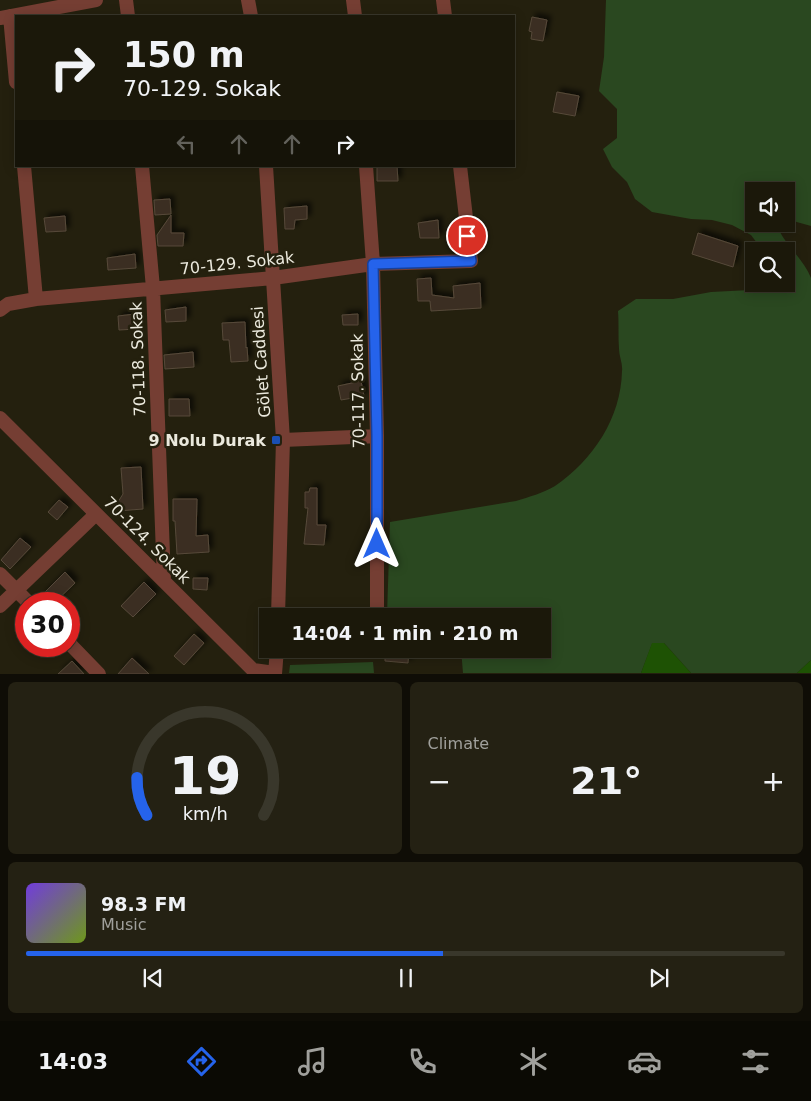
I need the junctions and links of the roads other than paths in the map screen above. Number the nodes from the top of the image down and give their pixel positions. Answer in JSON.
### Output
{"nodes":[{"id":1,"x":96,"y":0,"type":"edge"},
{"id":2,"x":126,"y":0,"type":"edge"},
{"id":3,"x":248,"y":0,"type":"edge"},
{"id":4,"x":353,"y":0,"type":"edge"},
{"id":5,"x":443,"y":0,"type":"edge"},
{"id":6,"x":16,"y":15,"type":"edge"},
{"id":7,"x":128,"y":15,"type":"edge"},
{"id":8,"x":251,"y":15,"type":"edge"},
{"id":9,"x":355,"y":15,"type":"edge"},
{"id":10,"x":445,"y":15,"type":"edge"},
{"id":11,"x":5,"y":17,"type":"edge"},
{"id":12,"x":15,"y":76,"type":"edge"},
{"id":13,"x":24,"y":167,"type":"edge"},
{"id":14,"x":142,"y":167,"type":"edge"},
{"id":15,"x":266,"y":167,"type":"edge"},
{"id":16,"x":366,"y":167,"type":"edge"},
{"id":17,"x":460,"y":167,"type":"edge"},
{"id":18,"x":373,"y":264,"type":"junction"},
{"id":19,"x":273,"y":278,"type":"junction"},
{"id":20,"x":153,"y":288,"type":"junction"},
{"id":21,"x":36,"y":299,"type":"junction"},
{"id":22,"x":0,"y":310,"type":"edge"},
{"id":23,"x":0,"y":418,"type":"edge"},
{"id":24,"x":377,"y":436,"type":"junction"},
{"id":25,"x":283,"y":440,"type":"junction"},
{"id":26,"x":96,"y":514,"type":"junction"},
{"id":27,"x":0,"y":574,"type":"edge"},
{"id":28,"x":164,"y":581,"type":"junction"},
{"id":29,"x":16,"y":590,"type":"junction"},
{"id":30,"x":0,"y":606,"type":"edge"},
{"id":31,"x":278,"y":608,"type":"edge"},
{"id":32,"x":377,"y":608,"type":"edge"},
{"id":33,"x":80,"y":654,"type":"edge"},
{"id":34,"x":276,"y":658,"type":"edge"},
{"id":35,"x":243,"y":669,"type":"edge"},
{"id":36,"x":275,"y":673,"type":"edge"},
{"id":37,"x":99,"y":674,"type":"edge"}],
"edges":[{"from":1,"to":6,"type":"street"},
{"from":2,"to":7,"type":"street"},
{"from":3,"to":8,"type":"street"},
{"from":4,"to":9,"type":"street"},
{"from":5,"to":10,"type":"street"},
{"from":11,"to":12,"type":"street"},
{"from":13,"to":21,"type":"street"},
{"from":14,"to":20,"type":"street","name":"70-118. Sokak"},
{"from":15,"to":19,"type":"street","name":"Gölet Caddesi"},
{"from":16,"to":18,"type":"street","name":"70-117. Sokak"},
{"from":17,"to":18,"type":"street","name":"70-129. Sokak"},
{"from":18,"to":19,"type":"street","name":"70-129. Sokak"},
{"from":18,"to":24,"type":"street","name":"70-117. Sokak"},
{"from":19,"to":20,"type":"street","name":"70-129. Sokak"},
{"from":19,"to":25,"type":"street","name":"Gölet Caddesi"},
{"from":20,"to":21,"type":"street","name":"70-129. Sokak"},
{"from":20,"to":28,"type":"street","name":"70-118. Sokak"},
{"from":21,"to":22,"type":"street","name":"70-129. Sokak"},
{"from":23,"to":26,"type":"street","name":"70-124. Sokak"},
{"from":24,"to":25,"type":"street"},
{"from":24,"to":32,"type":"street","name":"70-117. Sokak"},
{"from":25,"to":31,"type":"street","name":"Gölet Caddesi"},
{"from":26,"to":28,"type":"street","name":"70-124. Sokak"},
{"from":26,"to":29,"type":"street"},
{"from":27,"to":29,"type":"street"},
{"from":28,"to":35,"type":"street","name":"70-124. Sokak"},
{"from":29,"to":30,"type":"street"},
{"from":33,"to":37,"type":"street"},
{"from":34,"to":36,"type":"street"},
{"from":35,"to":36,"type":"street","name":"70-124. Sokak"}]}
